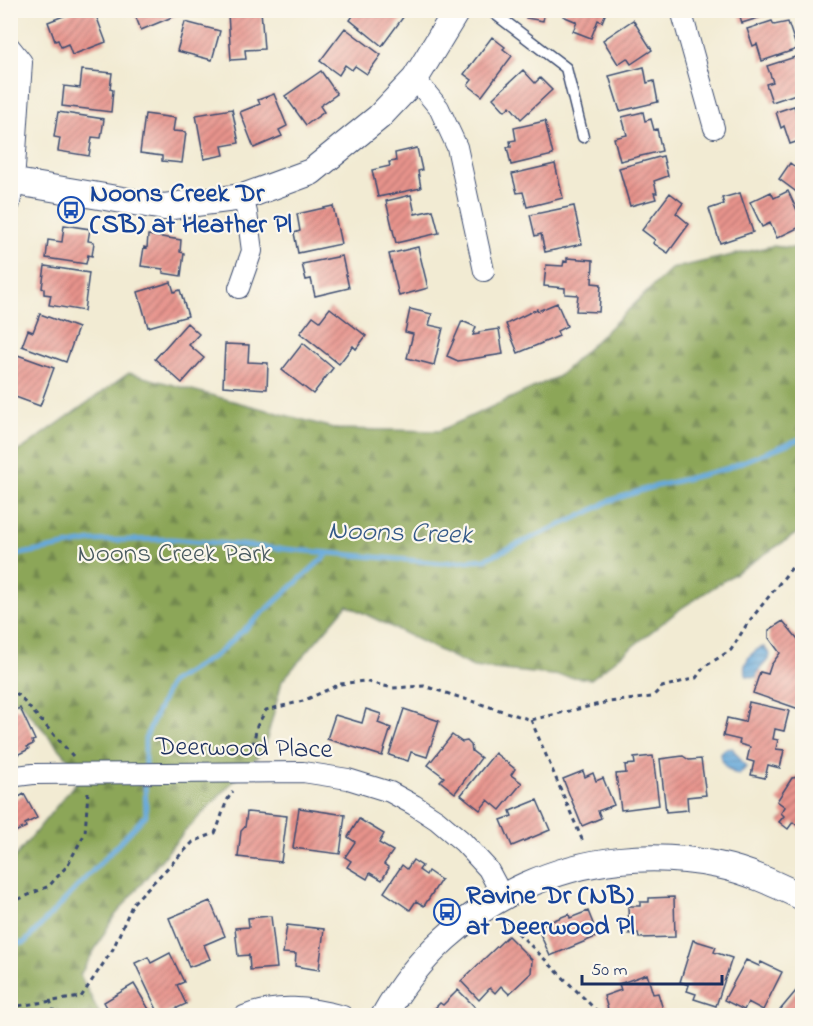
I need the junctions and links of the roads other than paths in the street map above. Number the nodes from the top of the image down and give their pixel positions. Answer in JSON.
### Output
{"nodes":[{"id":1,"x":457,"y":10,"type":"edge"},
{"id":2,"x":490,"y":10,"type":"edge"},
{"id":3,"x":681,"y":10,"type":"edge"},
{"id":4,"x":10,"y":47,"type":"edge"},
{"id":5,"x":414,"y":79,"type":"junction"},
{"id":6,"x":714,"y":128,"type":"dead end"},
{"id":7,"x":583,"y":137,"type":"dead end"},
{"id":8,"x":12,"y":189,"type":"edge"},
{"id":9,"x":243,"y":197,"type":"junction"},
{"id":10,"x":484,"y":271,"type":"dead end"},
{"id":11,"x":239,"y":288,"type":"dead end"},
{"id":12,"x":10,"y":780,"type":"edge"},
{"id":13,"x":802,"y":897,"type":"edge"},
{"id":14,"x":503,"y":907,"type":"junction"},
{"id":15,"x":244,"y":1016,"type":"edge"},
{"id":16,"x":343,"y":1016,"type":"edge"},
{"id":17,"x":384,"y":1016,"type":"edge"}],
"edges":[{"from":1,"to":5,"type":"street"},
{"from":2,"to":7,"type":"lane"},
{"from":3,"to":6,"type":"street"},
{"from":4,"to":8,"type":"street"},
{"from":5,"to":9,"type":"street"},
{"from":5,"to":10,"type":"street"},
{"from":8,"to":9,"type":"street"},
{"from":9,"to":11,"type":"street"},
{"from":12,"to":14,"type":"street","name":"Deerwood Place"},
{"from":13,"to":14,"type":"street"},
{"from":14,"to":17,"type":"street"},
{"from":15,"to":16,"type":"street"}]}
